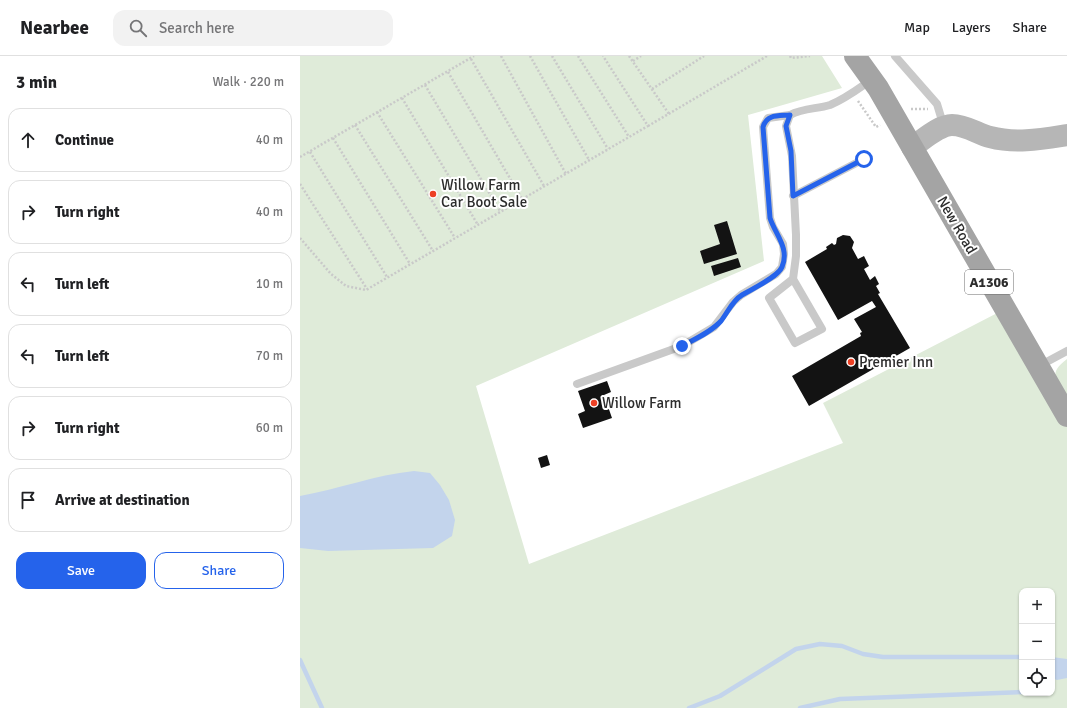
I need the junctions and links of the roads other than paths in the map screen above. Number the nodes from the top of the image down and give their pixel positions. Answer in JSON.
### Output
{"nodes":[{"id":1,"x":855,"y":56,"type":"edge"},
{"id":2,"x":895,"y":56,"type":"edge"},
{"id":3,"x":872,"y":80,"type":"junction"},
{"id":4,"x":790,"y":115,"type":"junction"},
{"id":5,"x":941,"y":118,"type":"junction"},
{"id":6,"x":1067,"y":135,"type":"edge"},
{"id":7,"x":912,"y":147,"type":"junction"},
{"id":8,"x":864,"y":159,"type":"dead end"},
{"id":9,"x":793,"y":196,"type":"junction"},
{"id":10,"x":793,"y":279,"type":"junction"},
{"id":11,"x":1067,"y":351,"type":"edge"},
{"id":12,"x":1038,"y":367,"type":"junction"},
{"id":13,"x":577,"y":384,"type":"dead end"},
{"id":14,"x":1067,"y":416,"type":"edge"}],
"edges":[{"from":1,"to":3,"type":"main road","name":"New Road","number":"A1306"},
{"from":2,"to":5,"type":"lane"},
{"from":3,"to":4,"type":"lane"},
{"from":3,"to":7,"type":"main road","name":"New Road","number":"A1306"},
{"from":4,"to":9,"type":"lane"},
{"from":4,"to":13,"type":"lane"},
{"from":5,"to":6,"type":"main road"},
{"from":5,"to":7,"type":"main road"},
{"from":7,"to":12,"type":"main road","name":"New Road","number":"A1306"},
{"from":8,"to":9,"type":"lane"},
{"from":9,"to":10,"type":"lane"},
{"from":10,"to":10,"type":"lane"},
{"from":11,"to":12,"type":"lane"},
{"from":12,"to":14,"type":"main road","name":"New Road","number":"A1306"}]}
